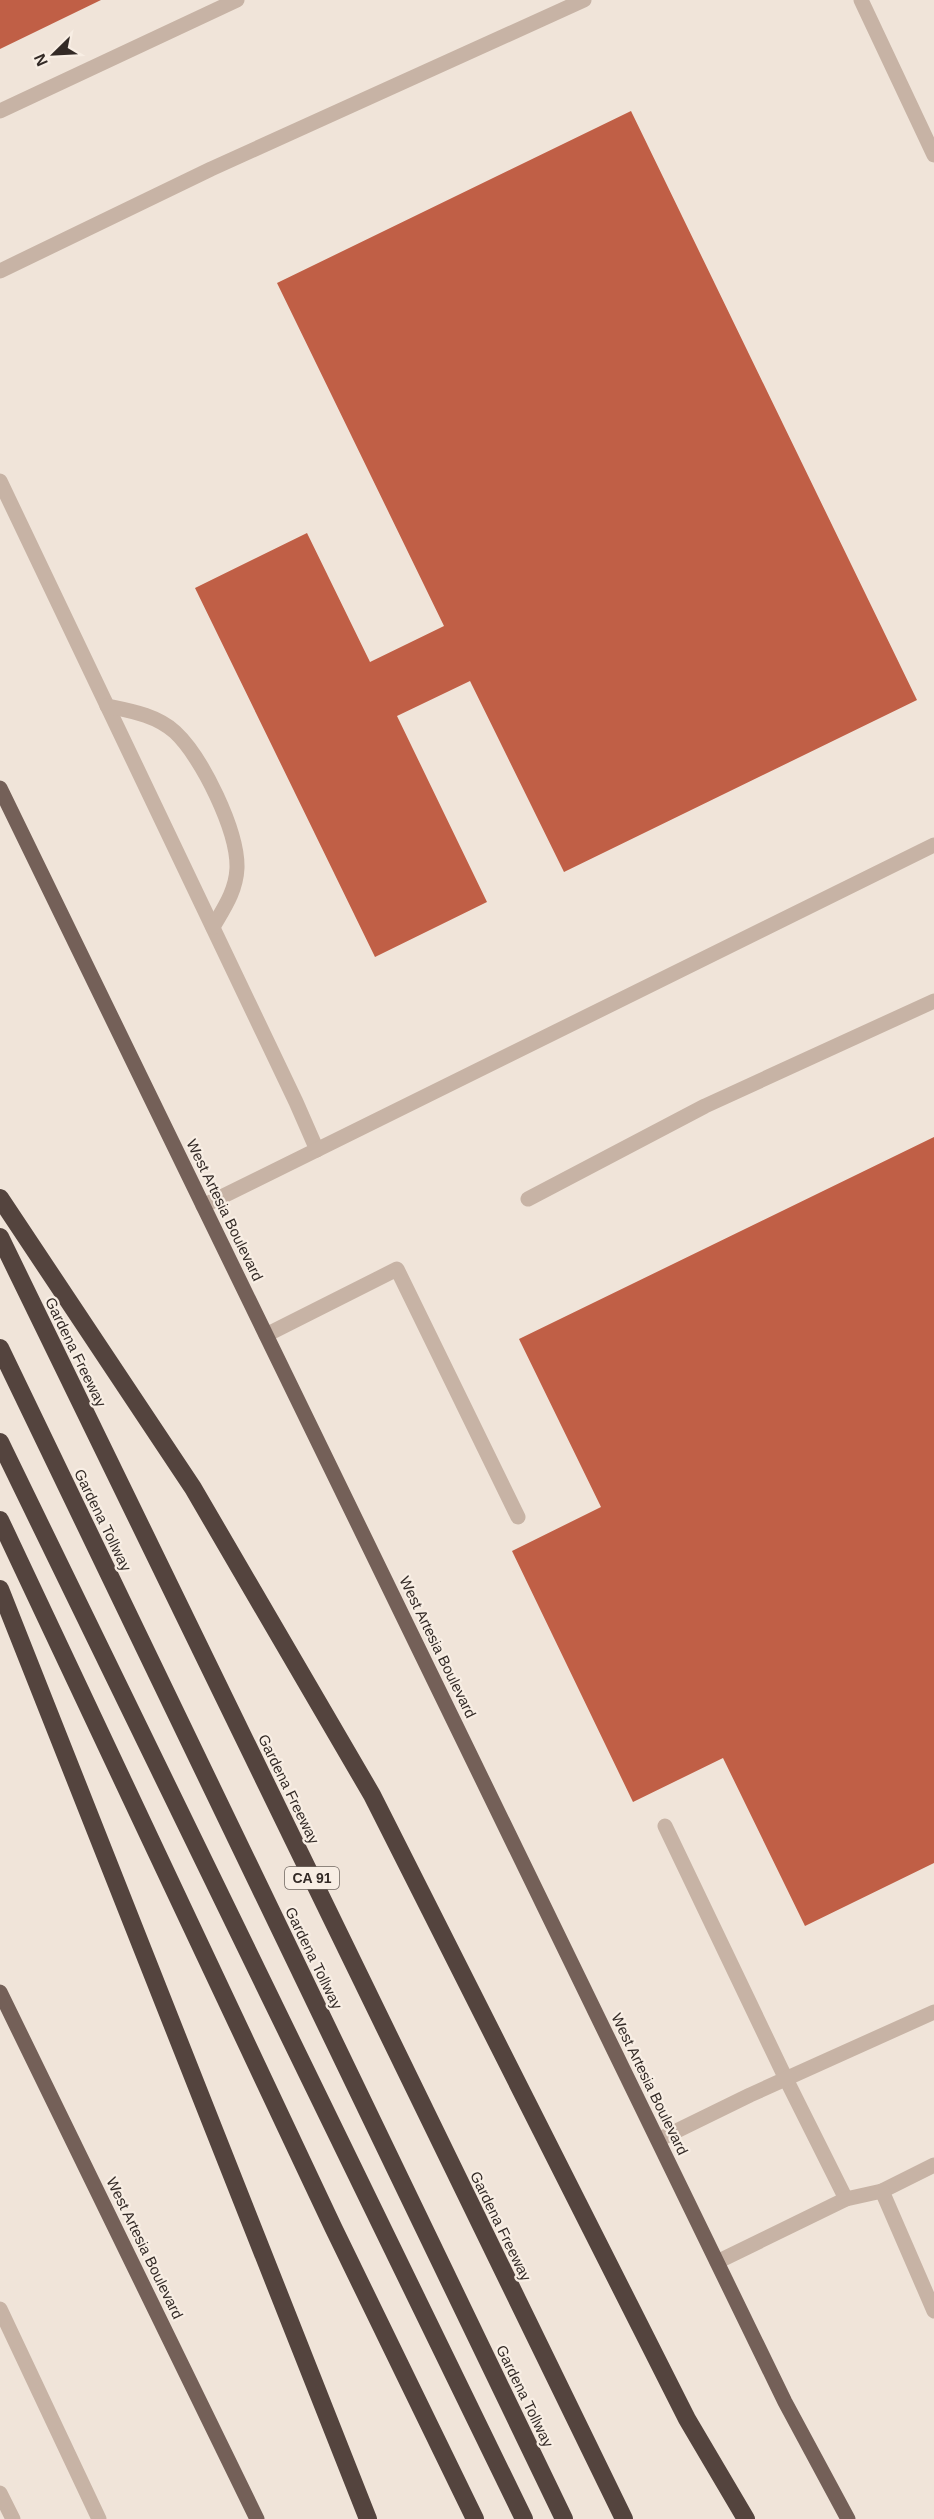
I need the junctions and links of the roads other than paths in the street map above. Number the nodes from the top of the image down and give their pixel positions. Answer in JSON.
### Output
{"nodes":[{"id":1,"x":237,"y":0,"type":"edge"},
{"id":2,"x":584,"y":0,"type":"edge"},
{"id":3,"x":861,"y":0,"type":"edge"},
{"id":4,"x":0,"y":111,"type":"edge"},
{"id":5,"x":934,"y":155,"type":"edge"},
{"id":6,"x":0,"y":271,"type":"edge"},
{"id":7,"x":0,"y":481,"type":"edge"},
{"id":8,"x":107,"y":706,"type":"junction"},
{"id":9,"x":0,"y":788,"type":"edge"},
{"id":10,"x":934,"y":845,"type":"edge"},
{"id":11,"x":213,"y":927,"type":"junction"},
{"id":12,"x":934,"y":1001,"type":"edge"},
{"id":13,"x":317,"y":1150,"type":"junction"},
{"id":14,"x":0,"y":1198,"type":"edge"},
{"id":15,"x":528,"y":1199,"type":"dead end"},
{"id":16,"x":203,"y":1206,"type":"junction"},
{"id":17,"x":0,"y":1237,"type":"edge"},
{"id":18,"x":266,"y":1335,"type":"junction"},
{"id":19,"x":0,"y":1348,"type":"edge"},
{"id":20,"x":0,"y":1442,"type":"edge"},
{"id":21,"x":518,"y":1516,"type":"dead end"},
{"id":22,"x":0,"y":1520,"type":"edge"},
{"id":23,"x":0,"y":1589,"type":"edge"},
{"id":24,"x":665,"y":1826,"type":"dead end"},
{"id":25,"x":0,"y":1992,"type":"edge"},
{"id":26,"x":934,"y":2012,"type":"edge"},
{"id":27,"x":786,"y":2079,"type":"junction"},
{"id":28,"x":658,"y":2140,"type":"junction"},
{"id":29,"x":934,"y":2165,"type":"edge"},
{"id":30,"x":882,"y":2191,"type":"junction"},
{"id":31,"x":846,"y":2199,"type":"junction"},
{"id":32,"x":717,"y":2262,"type":"junction"},
{"id":33,"x":0,"y":2309,"type":"edge"},
{"id":34,"x":934,"y":2312,"type":"edge"},
{"id":35,"x":0,"y":2493,"type":"edge"},
{"id":36,"x":13,"y":2519,"type":"edge"},
{"id":37,"x":99,"y":2519,"type":"edge"},
{"id":38,"x":257,"y":2519,"type":"edge"},
{"id":39,"x":368,"y":2519,"type":"edge"},
{"id":40,"x":475,"y":2519,"type":"edge"},
{"id":41,"x":524,"y":2519,"type":"edge"},
{"id":42,"x":564,"y":2519,"type":"edge"},
{"id":43,"x":624,"y":2519,"type":"edge"},
{"id":44,"x":746,"y":2519,"type":"edge"},
{"id":45,"x":848,"y":2519,"type":"edge"}],
"edges":[{"from":1,"to":4,"type":"lane"},
{"from":2,"to":6,"type":"lane"},
{"from":3,"to":5,"type":"lane"},
{"from":7,"to":8,"type":"lane"},
{"from":8,"to":11,"type":"lane"},
{"from":8,"to":11,"type":"lane"},
{"from":9,"to":16,"type":"main road","name":"West Artesia Boulevard"},
{"from":10,"to":13,"type":"lane"},
{"from":11,"to":13,"type":"lane"},
{"from":12,"to":15,"type":"lane"},
{"from":13,"to":16,"type":"lane"},
{"from":14,"to":44,"type":"highway"},
{"from":16,"to":18,"type":"main road","name":"West Artesia Boulevard"},
{"from":17,"to":43,"type":"highway","name":"Gardena Freeway","number":"CA 91"},
{"from":18,"to":21,"type":"lane"},
{"from":18,"to":28,"type":"main road","name":"West Artesia Boulevard"},
{"from":19,"to":42,"type":"highway","name":"Gardena Tollway"},
{"from":20,"to":41,"type":"highway"},
{"from":22,"to":40,"type":"highway"},
{"from":23,"to":39,"type":"highway"},
{"from":24,"to":27,"type":"lane"},
{"from":25,"to":38,"type":"main road","name":"West Artesia Boulevard"},
{"from":26,"to":27,"type":"lane"},
{"from":27,"to":28,"type":"lane"},
{"from":27,"to":31,"type":"lane"},
{"from":28,"to":32,"type":"main road","name":"West Artesia Boulevard"},
{"from":29,"to":30,"type":"lane"},
{"from":30,"to":31,"type":"lane"},
{"from":30,"to":34,"type":"lane"},
{"from":31,"to":32,"type":"lane"},
{"from":32,"to":45,"type":"main road","name":"West Artesia Boulevard"},
{"from":33,"to":37,"type":"lane"},
{"from":35,"to":36,"type":"lane"}]}
